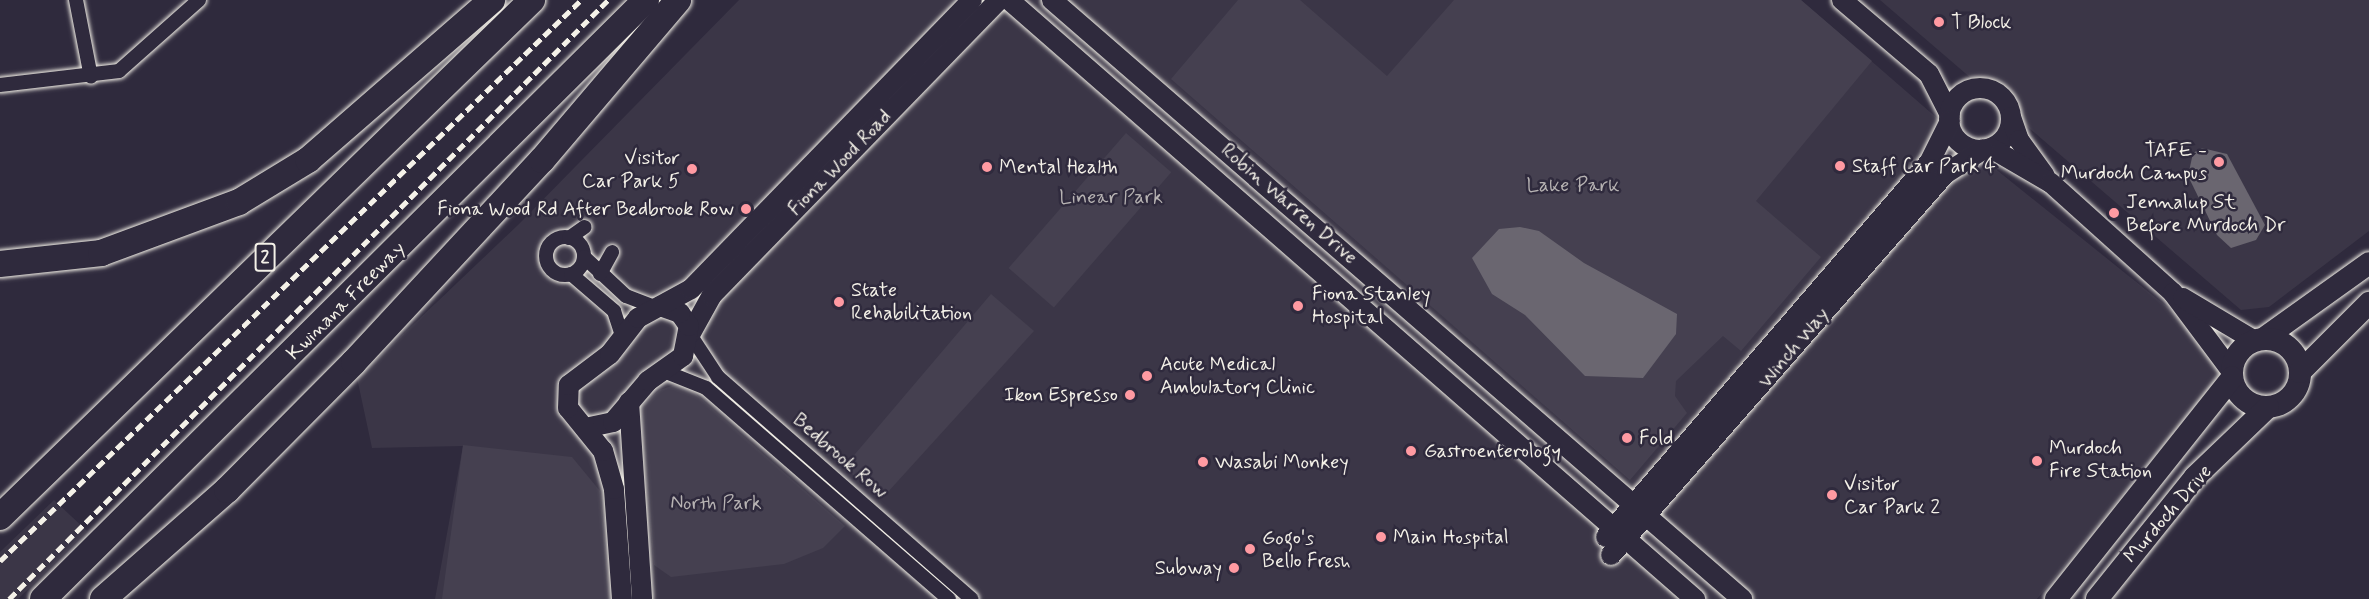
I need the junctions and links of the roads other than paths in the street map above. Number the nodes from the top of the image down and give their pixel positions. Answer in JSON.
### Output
{"nodes":[{"id":1,"x":76,"y":0,"type":"edge"},
{"id":2,"x":199,"y":0,"type":"edge"},
{"id":3,"x":492,"y":0,"type":"edge"},
{"id":4,"x":532,"y":0,"type":"edge"},
{"id":5,"x":646,"y":0,"type":"edge"},
{"id":6,"x":678,"y":0,"type":"edge"},
{"id":7,"x":972,"y":0,"type":"edge"},
{"id":8,"x":999,"y":0,"type":"edge"},
{"id":9,"x":1009,"y":0,"type":"edge"},
{"id":10,"x":1052,"y":0,"type":"edge"},
{"id":11,"x":1842,"y":0,"type":"edge"},
{"id":12,"x":1929,"y":74,"type":"junction"},
{"id":13,"x":91,"y":77,"type":"junction"},
{"id":14,"x":0,"y":85,"type":"edge"},
{"id":15,"x":1979,"y":88,"type":"junction"},
{"id":16,"x":2011,"y":117,"type":"junction"},
{"id":17,"x":1950,"y":118,"type":"junction"},
{"id":18,"x":1217,"y":141,"type":"junction"},
{"id":19,"x":1987,"y":148,"type":"junction"},
{"id":20,"x":1198,"y":163,"type":"junction"},
{"id":21,"x":2051,"y":183,"type":"junction"},
{"id":22,"x":1280,"y":196,"type":"junction"},
{"id":23,"x":1260,"y":218,"type":"junction"},
{"id":24,"x":585,"y":227,"type":"dead end"},
{"id":25,"x":569,"y":238,"type":"junction"},
{"id":26,"x":612,"y":252,"type":"dead end"},
{"id":27,"x":584,"y":257,"type":"junction"},
{"id":28,"x":2369,"y":263,"type":"edge"},
{"id":29,"x":0,"y":264,"type":"edge"},
{"id":30,"x":571,"y":274,"type":"junction"},
{"id":31,"x":600,"y":274,"type":"junction"},
{"id":32,"x":2173,"y":293,"type":"junction"},
{"id":33,"x":2369,"y":303,"type":"edge"},
{"id":34,"x":657,"y":307,"type":"junction"},
{"id":35,"x":691,"y":334,"type":"junction"},
{"id":36,"x":623,"y":338,"type":"junction"},
{"id":37,"x":2259,"y":340,"type":"junction"},
{"id":38,"x":661,"y":370,"type":"junction"},
{"id":39,"x":2300,"y":372,"type":"junction"},
{"id":40,"x":2232,"y":375,"type":"junction"},
{"id":41,"x":628,"y":402,"type":"junction"},
{"id":42,"x":2268,"y":407,"type":"junction"},
{"id":43,"x":585,"y":428,"type":"junction"},
{"id":44,"x":864,"y":512,"type":"junction"},
{"id":45,"x":0,"y":517,"type":"edge"},
{"id":46,"x":1630,"y":524,"type":"junction"},
{"id":47,"x":1646,"y":554,"type":"junction"},
{"id":48,"x":2081,"y":565,"type":"junction"},
{"id":49,"x":2102,"y":591,"type":"edge"},
{"id":50,"x":43,"y":599,"type":"edge"},
{"id":51,"x":102,"y":599,"type":"edge"},
{"id":52,"x":622,"y":599,"type":"edge"},
{"id":53,"x":642,"y":599,"type":"edge"},
{"id":54,"x":949,"y":599,"type":"edge"},
{"id":55,"x":972,"y":599,"type":"edge"},
{"id":56,"x":1695,"y":599,"type":"edge"},
{"id":57,"x":1742,"y":599,"type":"edge"},
{"id":58,"x":2056,"y":599,"type":"edge"}],
"edges":[{"from":1,"to":13,"type":"street"},
{"from":2,"to":13,"type":"street"},
{"from":3,"to":29,"type":"highway"},
{"from":4,"to":45,"type":"highway","number":"2"},
{"from":5,"to":50,"type":"highway","name":"Kwinana Freeway"},
{"from":6,"to":51,"type":"highway"},
{"from":7,"to":34,"type":"street","name":"Fiona Wood Road"},
{"from":8,"to":35,"type":"street","name":"Fiona Wood Road"},
{"from":9,"to":20,"type":"street","name":"Robin Warren Drive"},
{"from":10,"to":18,"type":"street","name":"Robin Warren Drive"},
{"from":11,"to":12,"type":"street"},
{"from":12,"to":15,"type":"street"},
{"from":12,"to":17,"type":"street"},
{"from":13,"to":14,"type":"street"},
{"from":15,"to":16,"type":"street"},
{"from":15,"to":17,"type":"street"},
{"from":16,"to":19,"type":"street"},
{"from":16,"to":21,"type":"street"},
{"from":17,"to":19,"type":"street"},
{"from":17,"to":46,"type":"street","name":"Winch Way"},
{"from":18,"to":20,"type":"street"},
{"from":18,"to":22,"type":"street","name":"Robin Warren Drive"},
{"from":19,"to":21,"type":"street"},
{"from":19,"to":46,"type":"street","name":"Winch Way"},
{"from":20,"to":23,"type":"street","name":"Robin Warren Drive"},
{"from":21,"to":32,"type":"street"},
{"from":22,"to":23,"type":"street"},
{"from":22,"to":46,"type":"street","name":"Robin Warren Drive"},
{"from":23,"to":46,"type":"street","name":"Robin Warren Drive"},
{"from":24,"to":25,"type":"street"},
{"from":25,"to":27,"type":"street"},
{"from":25,"to":30,"type":"street"},
{"from":26,"to":31,"type":"street"},
{"from":27,"to":30,"type":"street"},
{"from":27,"to":31,"type":"street"},
{"from":28,"to":37,"type":"main road","name":"Murdoch Drive"},
{"from":30,"to":36,"type":"street"},
{"from":31,"to":34,"type":"street"},
{"from":32,"to":37,"type":"street"},
{"from":32,"to":40,"type":"street"},
{"from":33,"to":39,"type":"main road","name":"Murdoch Drive"},
{"from":34,"to":35,"type":"street"},
{"from":34,"to":36,"type":"street","name":"Fiona Wood Road"},
{"from":35,"to":38,"type":"street","name":"Fiona Wood Road"},
{"from":35,"to":44,"type":"street","name":"Bedbrook Row"},
{"from":36,"to":43,"type":"street","name":"Fiona Wood Road"},
{"from":37,"to":39,"type":"main road"},
{"from":37,"to":40,"type":"main road","name":"Murdoch Drive"},
{"from":38,"to":41,"type":"street","name":"Fiona Wood Road"},
{"from":38,"to":44,"type":"street","name":"Bedbrook Row"},
{"from":39,"to":42,"type":"main road","name":"Murdoch Drive"},
{"from":40,"to":42,"type":"main road"},
{"from":40,"to":48,"type":"main road","name":"Murdoch Drive"},
{"from":41,"to":43,"type":"street","name":"Fiona Wood Road"},
{"from":41,"to":53,"type":"street"},
{"from":42,"to":49,"type":"main road","name":"Murdoch Drive"},
{"from":43,"to":52,"type":"street","name":"Fiona Wood Road"},
{"from":44,"to":54,"type":"street","name":"Bedbrook Row"},
{"from":44,"to":55,"type":"street","name":"Bedbrook Row"},
{"from":46,"to":47,"type":"street"},
{"from":46,"to":47,"type":"street"},
{"from":46,"to":57,"type":"street","name":"Robin Warren Drive"},
{"from":47,"to":56,"type":"street"},
{"from":48,"to":49,"type":"main road"},
{"from":48,"to":58,"type":"main road","name":"Murdoch Drive"}]}
